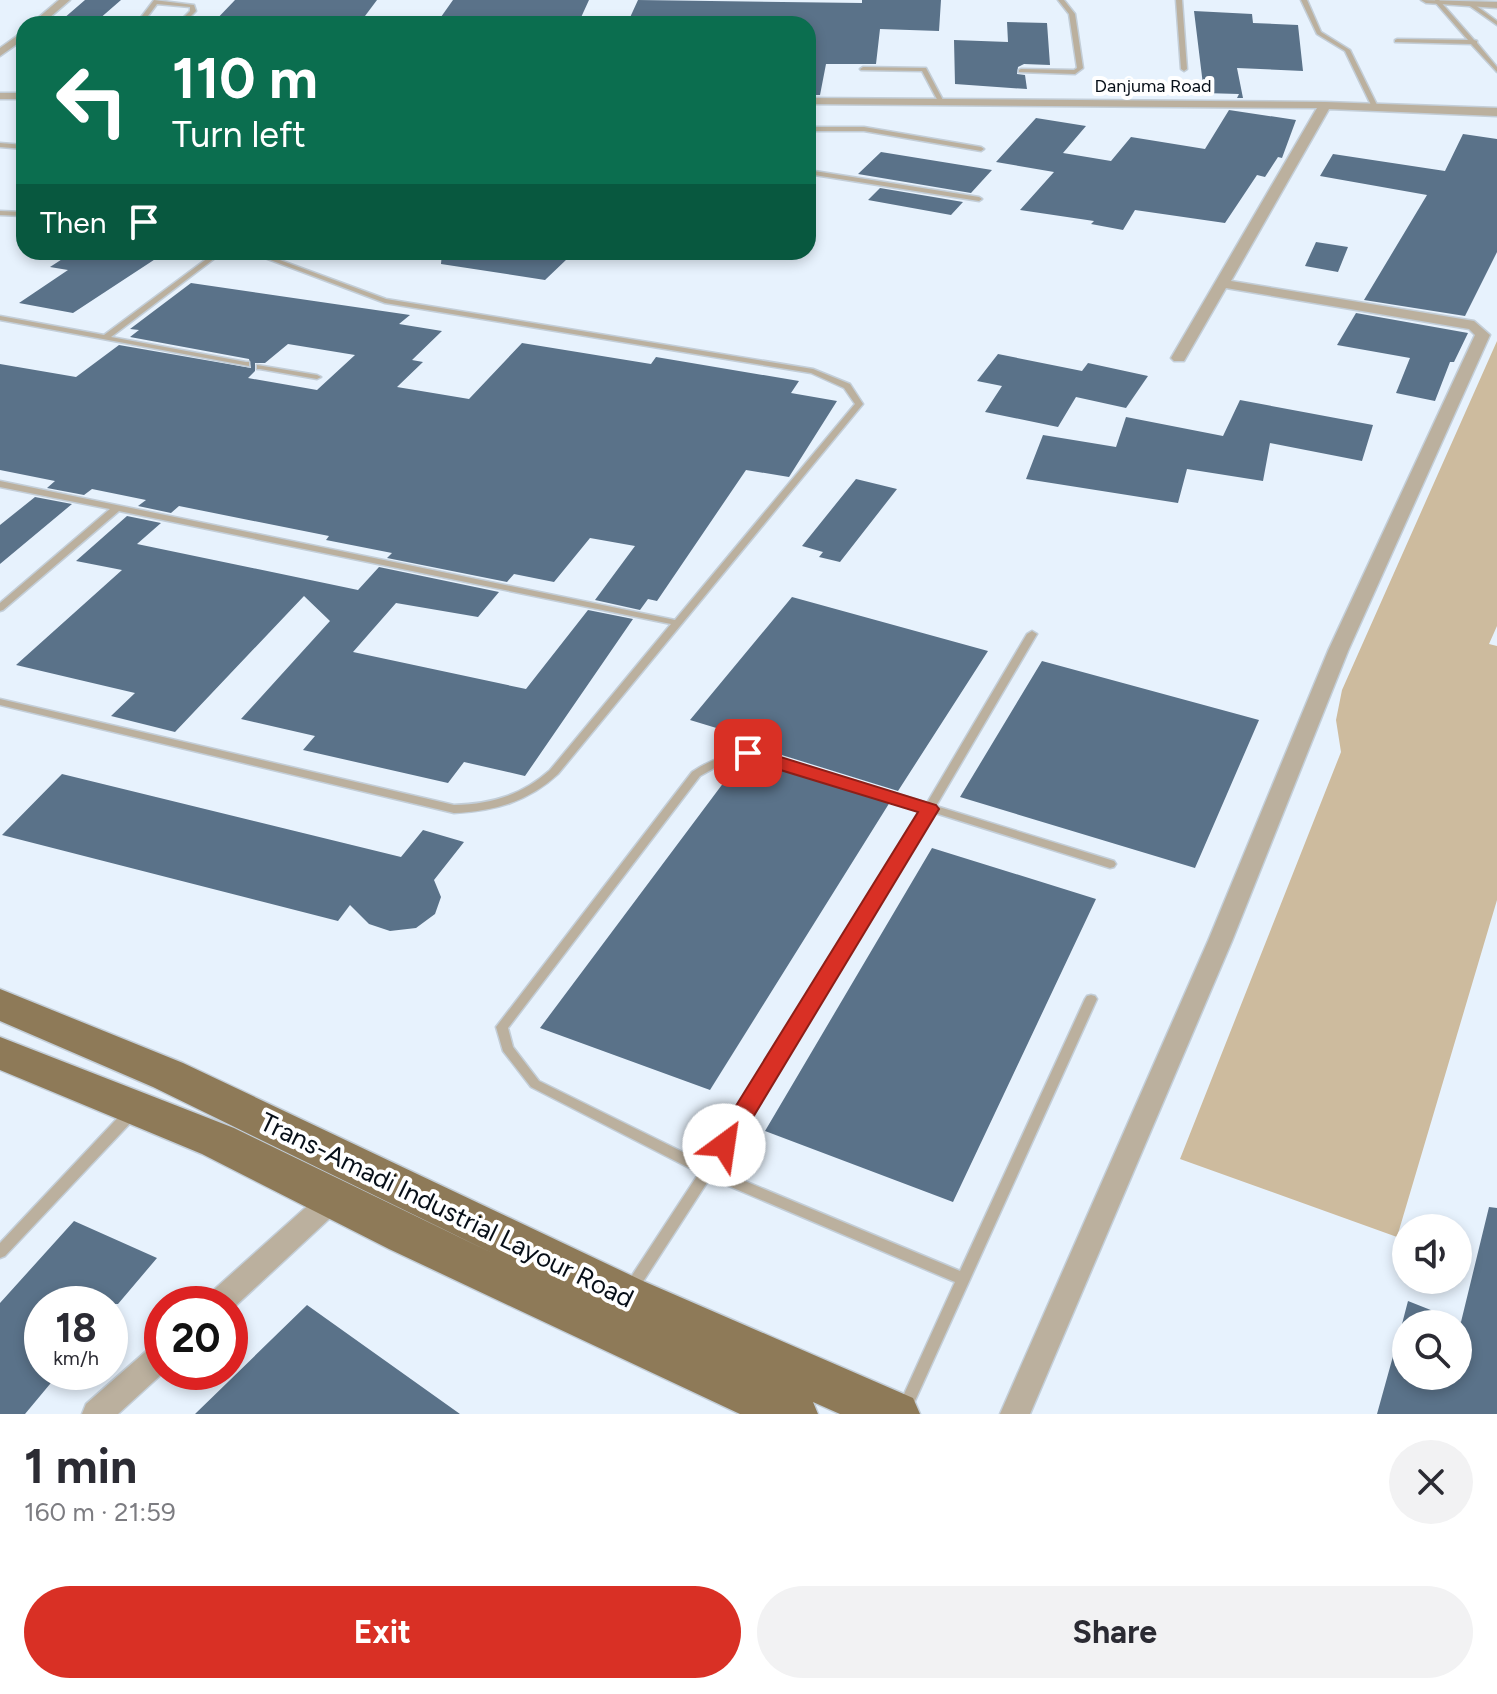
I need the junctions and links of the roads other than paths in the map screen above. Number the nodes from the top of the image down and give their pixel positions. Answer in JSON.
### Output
{"nodes":[{"id":1,"x":65,"y":0,"type":"edge"},
{"id":2,"x":1061,"y":0,"type":"edge"},
{"id":3,"x":1179,"y":0,"type":"edge"},
{"id":4,"x":1304,"y":0,"type":"edge"},
{"id":5,"x":1426,"y":0,"type":"edge"},
{"id":6,"x":156,"y":1,"type":"edge"},
{"id":7,"x":1437,"y":1,"type":"edge"},
{"id":8,"x":1070,"y":3,"type":"edge"},
{"id":9,"x":1469,"y":3,"type":"junction"},
{"id":10,"x":1497,"y":5,"type":"edge"},
{"id":11,"x":46,"y":16,"type":"edge"},
{"id":12,"x":188,"y":16,"type":"edge"},
{"id":13,"x":1497,"y":23,"type":"edge"},
{"id":14,"x":16,"y":40,"type":"edge"},
{"id":15,"x":1397,"y":41,"type":"dead end"},
{"id":16,"x":1475,"y":42,"type":"junction"},
{"id":17,"x":0,"y":53,"type":"edge"},
{"id":18,"x":863,"y":69,"type":"dead end"},
{"id":19,"x":1184,"y":69,"type":"dead end"},
{"id":20,"x":1497,"y":70,"type":"edge"},
{"id":21,"x":1021,"y":71,"type":"dead end"},
{"id":22,"x":816,"y":101,"type":"edge"},
{"id":23,"x":941,"y":102,"type":"junction"},
{"id":24,"x":1325,"y":105,"type":"junction"},
{"id":25,"x":1375,"y":107,"type":"junction"},
{"id":26,"x":1497,"y":112,"type":"edge"},
{"id":27,"x":816,"y":129,"type":"edge"},
{"id":28,"x":981,"y":149,"type":"dead end"},
{"id":29,"x":816,"y":173,"type":"edge"},
{"id":30,"x":979,"y":199,"type":"dead end"},
{"id":31,"x":209,"y":260,"type":"edge"},
{"id":32,"x":274,"y":260,"type":"edge"},
{"id":33,"x":1225,"y":284,"type":"junction"},
{"id":34,"x":0,"y":318,"type":"edge"},
{"id":35,"x":106,"y":337,"type":"junction"},
{"id":36,"x":1179,"y":358,"type":"dead end"},
{"id":37,"x":246,"y":364,"type":"dead end"},
{"id":38,"x":260,"y":367,"type":"dead end"},
{"id":39,"x":317,"y":377,"type":"dead end"},
{"id":40,"x":0,"y":484,"type":"edge"},
{"id":41,"x":117,"y":508,"type":"junction"},
{"id":42,"x":0,"y":608,"type":"edge"},
{"id":43,"x":678,"y":623,"type":"junction"},
{"id":44,"x":1032,"y":634,"type":"dead end"},
{"id":45,"x":0,"y":702,"type":"edge"},
{"id":46,"x":930,"y":809,"type":"junction"},
{"id":47,"x":1110,"y":864,"type":"dead end"},
{"id":48,"x":1091,"y":999,"type":"dead end"},
{"id":49,"x":0,"y":1004,"type":"edge"},
{"id":50,"x":0,"y":1053,"type":"edge"},
{"id":51,"x":136,"y":1107,"type":"junction"},
{"id":52,"x":708,"y":1171,"type":"junction"},
{"id":53,"x":333,"y":1199,"type":"junction"},
{"id":54,"x":0,"y":1252,"type":"edge"},
{"id":55,"x":964,"y":1279,"type":"junction"},
{"id":56,"x":238,"y":1286,"type":"edge"},
{"id":57,"x":626,"y":1296,"type":"junction"},
{"id":58,"x":144,"y":1371,"type":"edge"},
{"id":59,"x":97,"y":1414,"type":"edge"},
{"id":60,"x":793,"y":1414,"type":"edge"},
{"id":61,"x":895,"y":1414,"type":"edge"},
{"id":62,"x":902,"y":1414,"type":"edge"},
{"id":63,"x":1015,"y":1414,"type":"edge"}],
"edges":[{"from":1,"to":11,"type":"street"},
{"from":2,"to":8,"type":"lane"},
{"from":3,"to":19,"type":"lane"},
{"from":4,"to":25,"type":"lane"},
{"from":5,"to":7,"type":"street"},
{"from":6,"to":12,"type":"lane"},
{"from":7,"to":9,"type":"street"},
{"from":7,"to":16,"type":"lane"},
{"from":8,"to":21,"type":"lane"},
{"from":9,"to":10,"type":"street"},
{"from":9,"to":13,"type":"lane"},
{"from":14,"to":17,"type":"street"},
{"from":15,"to":16,"type":"lane"},
{"from":16,"to":20,"type":"lane"},
{"from":18,"to":23,"type":"lane"},
{"from":22,"to":23,"type":"street","name":"Danjuma Road"},
{"from":23,"to":24,"type":"street","name":"Danjuma Road"},
{"from":24,"to":25,"type":"street","name":"Danjuma Road"},
{"from":24,"to":33,"type":"street"},
{"from":25,"to":26,"type":"street","name":"Danjuma Road"},
{"from":27,"to":28,"type":"lane"},
{"from":29,"to":30,"type":"lane"},
{"from":31,"to":35,"type":"lane"},
{"from":32,"to":43,"type":"lane"},
{"from":33,"to":36,"type":"street"},
{"from":33,"to":63,"type":"street"},
{"from":34,"to":35,"type":"lane"},
{"from":35,"to":37,"type":"lane"},
{"from":38,"to":39,"type":"lane"},
{"from":40,"to":41,"type":"lane"},
{"from":41,"to":42,"type":"lane"},
{"from":41,"to":43,"type":"lane"},
{"from":43,"to":45,"type":"lane"},
{"from":44,"to":46,"type":"lane"},
{"from":46,"to":47,"type":"lane"},
{"from":46,"to":52,"type":"lane"},
{"from":46,"to":52,"type":"lane"},
{"from":48,"to":55,"type":"lane"},
{"from":49,"to":57,"type":"main road","name":"Trans-Amadi Industrial Layour Road"},
{"from":50,"to":51,"type":"main road","name":"Trans-Amadi Industrial Layour Road"},
{"from":51,"to":53,"type":"main road","name":"Trans-Amadi Industrial Layour Road"},
{"from":51,"to":54,"type":"lane"},
{"from":52,"to":55,"type":"lane"},
{"from":52,"to":57,"type":"lane"},
{"from":53,"to":56,"type":"street"},
{"from":53,"to":60,"type":"main road","name":"Trans-Amadi Industrial Layour Road"},
{"from":55,"to":62,"type":"lane"},
{"from":57,"to":61,"type":"main road","name":"Trans-Amadi Industrial Layour Road"},
{"from":58,"to":59,"type":"street"}]}
